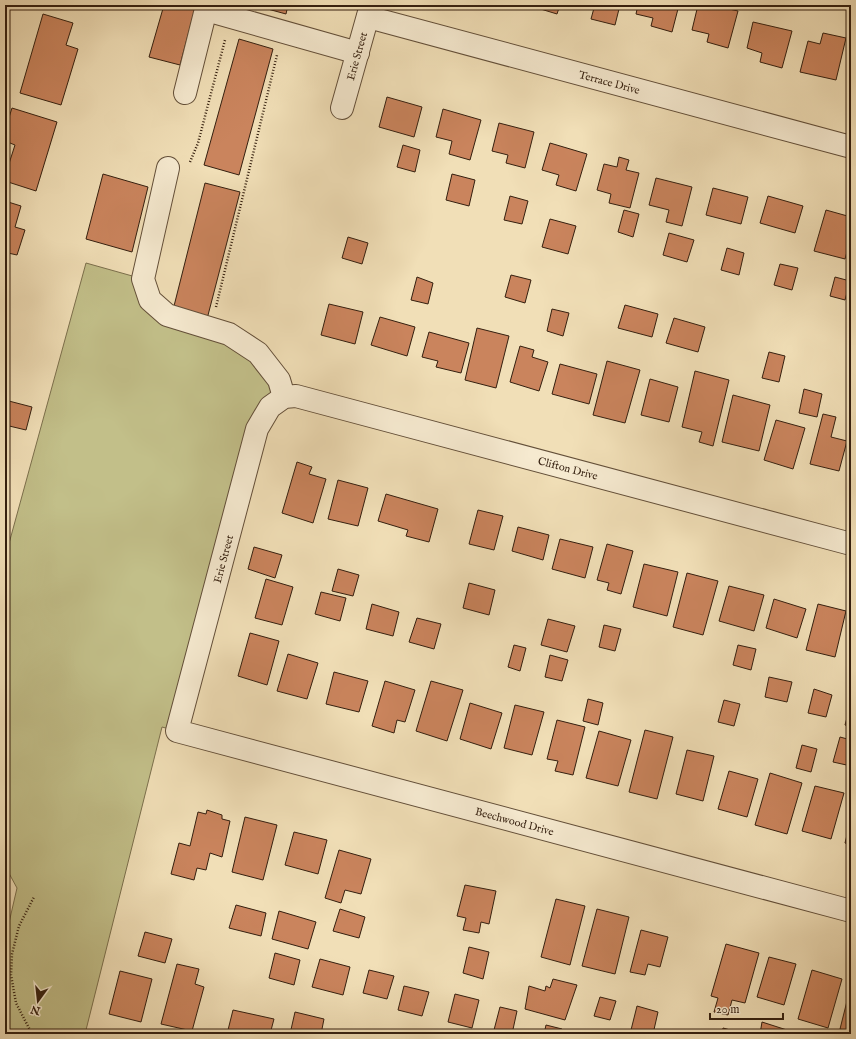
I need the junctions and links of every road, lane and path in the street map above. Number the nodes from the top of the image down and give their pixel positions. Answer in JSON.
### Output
{"nodes":[{"id":1,"x":207,"y":8,"type":"edge"},
{"id":2,"x":370,"y":11,"type":"edge"},
{"id":3,"x":226,"y":38,"type":"dead end"},
{"id":4,"x":277,"y":52,"type":"dead end"},
{"id":5,"x":358,"y":53,"type":"junction"},
{"id":6,"x":185,"y":93,"type":"dead end"},
{"id":7,"x":342,"y":108,"type":"dead end"},
{"id":8,"x":851,"y":147,"type":"edge"},
{"id":9,"x":189,"y":164,"type":"dead end"},
{"id":10,"x":168,"y":168,"type":"dead end"},
{"id":11,"x":211,"y":328,"type":"junction"},
{"id":12,"x":284,"y":397,"type":"junction"},
{"id":13,"x":851,"y":544,"type":"edge"},
{"id":14,"x":177,"y":731,"type":"joint"},
{"id":15,"x":34,"y":897,"type":"dead end"},
{"id":16,"x":851,"y":911,"type":"edge"},
{"id":17,"x":32,"y":1034,"type":"edge"}],
"edges":[{"from":1,"to":5,"type":"street"},
{"from":1,"to":6,"type":"street"},
{"from":2,"to":5,"type":"street","name":"Erie Street"},
{"from":2,"to":8,"type":"street","name":"Terrace Drive"},
{"from":3,"to":9,"type":"path"},
{"from":4,"to":11,"type":"path"},
{"from":5,"to":7,"type":"street","name":"Erie Street"},
{"from":10,"to":11,"type":"street"},
{"from":11,"to":12,"type":"street"},
{"from":12,"to":13,"type":"street","name":"Clifton Drive"},
{"from":12,"to":14,"type":"street","name":"Erie Street"},
{"from":14,"to":16,"type":"street","name":"Beechwood Drive"},
{"from":15,"to":17,"type":"path"}]}
